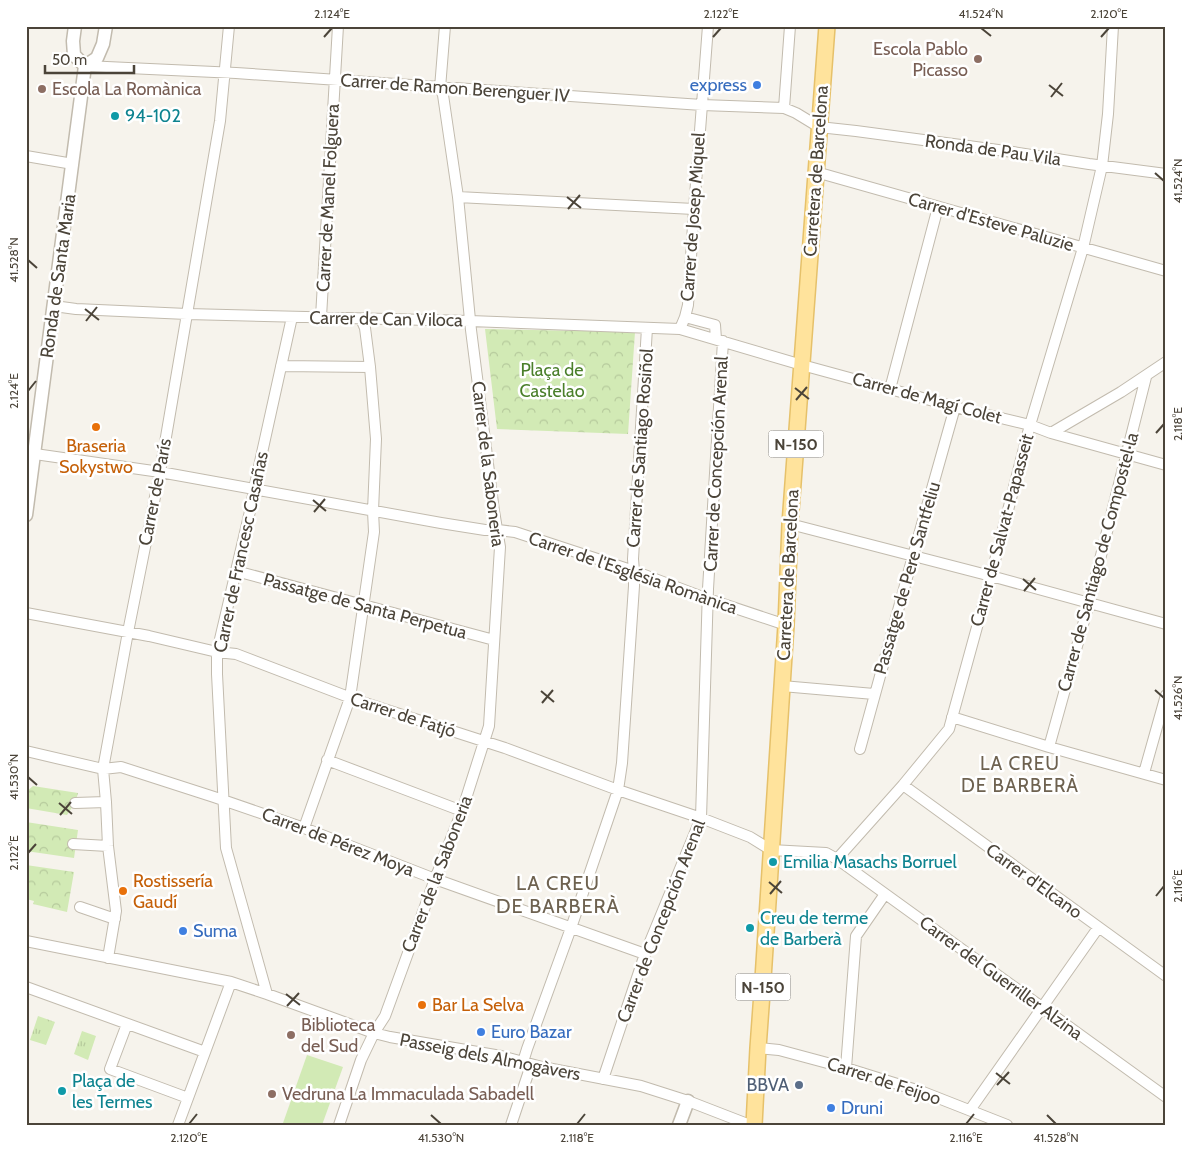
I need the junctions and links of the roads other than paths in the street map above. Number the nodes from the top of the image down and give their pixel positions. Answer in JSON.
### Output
{"nodes":[{"id":1,"x":75,"y":26,"type":"edge"},
{"id":2,"x":106,"y":26,"type":"edge"},
{"id":3,"x":230,"y":26,"type":"edge"},
{"id":4,"x":338,"y":26,"type":"edge"},
{"id":5,"x":445,"y":26,"type":"edge"},
{"id":6,"x":708,"y":26,"type":"edge"},
{"id":7,"x":790,"y":26,"type":"edge"},
{"id":8,"x":827,"y":26,"type":"edge"},
{"id":9,"x":1113,"y":26,"type":"edge"},
{"id":10,"x":85,"y":66,"type":"junction"},
{"id":11,"x":225,"y":72,"type":"junction"},
{"id":12,"x":335,"y":79,"type":"junction"},
{"id":13,"x":440,"y":88,"type":"junction"},
{"id":14,"x":702,"y":105,"type":"junction"},
{"id":15,"x":784,"y":108,"type":"junction"},
{"id":16,"x":820,"y":127,"type":"junction"},
{"id":17,"x":26,"y":156,"type":"edge"},
{"id":18,"x":73,"y":164,"type":"junction"},
{"id":19,"x":1102,"y":166,"type":"junction"},
{"id":20,"x":816,"y":172,"type":"junction"},
{"id":21,"x":1166,"y":174,"type":"edge"},
{"id":22,"x":458,"y":197,"type":"junction"},
{"id":23,"x":938,"y":207,"type":"junction"},
{"id":24,"x":694,"y":209,"type":"junction"},
{"id":25,"x":1083,"y":248,"type":"junction"},
{"id":26,"x":1166,"y":271,"type":"edge"},
{"id":27,"x":54,"y":306,"type":"junction"},
{"id":28,"x":187,"y":314,"type":"junction"},
{"id":29,"x":292,"y":317,"type":"junction"},
{"id":30,"x":685,"y":317,"type":"junction"},
{"id":31,"x":321,"y":318,"type":"junction"},
{"id":32,"x":361,"y":318,"type":"junction"},
{"id":33,"x":470,"y":321,"type":"junction"},
{"id":34,"x":647,"y":328,"type":"junction"},
{"id":35,"x":680,"y":329,"type":"junction"},
{"id":36,"x":720,"y":340,"type":"junction"},
{"id":37,"x":1166,"y":362,"type":"edge"},
{"id":38,"x":802,"y":365,"type":"junction"},
{"id":39,"x":281,"y":366,"type":"junction"},
{"id":40,"x":370,"y":367,"type":"junction"},
{"id":41,"x":1146,"y":376,"type":"junction"},
{"id":42,"x":890,"y":389,"type":"junction"},
{"id":43,"x":955,"y":407,"type":"junction"},
{"id":44,"x":1030,"y":425,"type":"junction"},
{"id":45,"x":1051,"y":433,"type":"junction"},
{"id":46,"x":35,"y":454,"type":"junction"},
{"id":47,"x":1127,"y":454,"type":"junction"},
{"id":48,"x":1166,"y":465,"type":"edge"},
{"id":49,"x":160,"y":472,"type":"junction"},
{"id":50,"x":254,"y":489,"type":"junction"},
{"id":51,"x":373,"y":511,"type":"junction"},
{"id":52,"x":26,"y":515,"type":"edge"},
{"id":53,"x":790,"y":524,"type":"junction"},
{"id":54,"x":498,"y":530,"type":"junction"},
{"id":55,"x":913,"y":556,"type":"junction"},
{"id":56,"x":236,"y":571,"type":"junction"},
{"id":57,"x":634,"y":571,"type":"junction"},
{"id":58,"x":991,"y":576,"type":"junction"},
{"id":59,"x":708,"y":599,"type":"junction"},
{"id":60,"x":1089,"y":603,"type":"junction"},
{"id":61,"x":363,"y":606,"type":"junction"},
{"id":62,"x":26,"y":613,"type":"edge"},
{"id":63,"x":1166,"y":624,"type":"edge"},
{"id":64,"x":786,"y":625,"type":"junction"},
{"id":65,"x":128,"y":632,"type":"junction"},
{"id":66,"x":494,"y":640,"type":"junction"},
{"id":67,"x":218,"y":652,"type":"junction"},
{"id":68,"x":782,"y":686,"type":"junction"},
{"id":69,"x":874,"y":694,"type":"junction"},
{"id":70,"x":1166,"y":695,"type":"edge"},
{"id":71,"x":350,"y":698,"type":"junction"},
{"id":72,"x":952,"y":717,"type":"junction"},
{"id":73,"x":485,"y":741,"type":"junction"},
{"id":74,"x":1049,"y":747,"type":"junction"},
{"id":75,"x":860,"y":749,"type":"dead end"},
{"id":76,"x":26,"y":751,"type":"edge"},
{"id":77,"x":327,"y":760,"type":"junction"},
{"id":78,"x":103,"y":768,"type":"junction"},
{"id":79,"x":1144,"y":773,"type":"junction"},
{"id":80,"x":1166,"y":780,"type":"edge"},
{"id":81,"x":902,"y":785,"type":"junction"},
{"id":82,"x":618,"y":790,"type":"junction"},
{"id":83,"x":224,"y":800,"type":"junction"},
{"id":84,"x":106,"y":802,"type":"junction"},
{"id":85,"x":75,"y":803,"type":"dead end"},
{"id":86,"x":462,"y":811,"type":"junction"},
{"id":87,"x":701,"y":818,"type":"junction"},
{"id":88,"x":304,"y":828,"type":"junction"},
{"id":89,"x":73,"y":844,"type":"dead end"},
{"id":90,"x":108,"y":846,"type":"junction"},
{"id":91,"x":771,"y":850,"type":"junction"},
{"id":92,"x":837,"y":859,"type":"junction"},
{"id":93,"x":435,"y":879,"type":"junction"},
{"id":94,"x":886,"y":894,"type":"junction"},
{"id":95,"x":80,"y":907,"type":"dead end"},
{"id":96,"x":115,"y":919,"type":"junction"},
{"id":97,"x":572,"y":928,"type":"junction"},
{"id":98,"x":1098,"y":928,"type":"junction"},
{"id":99,"x":26,"y":941,"type":"edge"},
{"id":100,"x":645,"y":954,"type":"junction"},
{"id":101,"x":108,"y":958,"type":"junction"},
{"id":102,"x":1166,"y":976,"type":"edge"},
{"id":103,"x":231,"y":982,"type":"junction"},
{"id":104,"x":26,"y":987,"type":"edge"},
{"id":105,"x":267,"y":994,"type":"junction"},
{"id":106,"x":1042,"y":1008,"type":"junction"},
{"id":107,"x":127,"y":1024,"type":"junction"},
{"id":108,"x":374,"y":1033,"type":"junction"},
{"id":109,"x":758,"y":1048,"type":"junction"},
{"id":110,"x":205,"y":1052,"type":"junction"},
{"id":111,"x":527,"y":1063,"type":"junction"},
{"id":112,"x":846,"y":1068,"type":"junction"},
{"id":113,"x":603,"y":1080,"type":"junction"},
{"id":114,"x":1166,"y":1097,"type":"edge"},
{"id":115,"x":188,"y":1098,"type":"junction"},
{"id":116,"x":688,"y":1101,"type":"junction"},
{"id":117,"x":970,"y":1110,"type":"junction"},
{"id":118,"x":178,"y":1125,"type":"edge"},
{"id":119,"x":339,"y":1125,"type":"edge"},
{"id":120,"x":511,"y":1125,"type":"edge"},
{"id":121,"x":679,"y":1125,"type":"edge"},
{"id":122,"x":750,"y":1125,"type":"edge"},
{"id":123,"x":754,"y":1125,"type":"edge"},
{"id":124,"x":1007,"y":1125,"type":"edge"}],
"edges":[{"from":1,"to":10,"type":"street"},
{"from":2,"to":10,"type":"street"},
{"from":3,"to":11,"type":"street","name":"Carrer de París"},
{"from":4,"to":12,"type":"street","name":"Carrer de Manel Folguera"},
{"from":5,"to":13,"type":"street","name":"Carrer de la Saboneria"},
{"from":6,"to":14,"type":"street","name":"Carrer de Josep Miquel"},
{"from":7,"to":15,"type":"street"},
{"from":8,"to":16,"type":"main road","name":"Carretera de Barcelona","number":"N-150"},
{"from":9,"to":19,"type":"street","name":"Carrer de Salvat-Papasseit"},
{"from":10,"to":11,"type":"street","name":"Carrer de Ramon Berenguer IV"},
{"from":10,"to":18,"type":"street","name":"Ronda de Santa Maria"},
{"from":11,"to":12,"type":"street","name":"Carrer de Ramon Berenguer IV"},
{"from":11,"to":28,"type":"street","name":"Carrer de París"},
{"from":12,"to":13,"type":"street","name":"Carrer de Ramon Berenguer IV"},
{"from":12,"to":31,"type":"street","name":"Carrer de Manel Folguera"},
{"from":13,"to":14,"type":"street","name":"Carrer de Ramon Berenguer IV"},
{"from":13,"to":22,"type":"street","name":"Carrer de la Saboneria"},
{"from":14,"to":15,"type":"street","name":"Carrer de Ramon Berenguer IV"},
{"from":14,"to":24,"type":"street","name":"Carrer de Josep Miquel"},
{"from":15,"to":16,"type":"street","name":"Carrer de Ramon Berenguer IV"},
{"from":16,"to":19,"type":"street","name":"Ronda de Pau Vila"},
{"from":16,"to":20,"type":"main road","name":"Carretera de Barcelona","number":"N-150"},
{"from":17,"to":18,"type":"street"},
{"from":18,"to":27,"type":"street","name":"Ronda de Santa Maria"},
{"from":19,"to":21,"type":"street","name":"Ronda de Pau Vila"},
{"from":19,"to":25,"type":"street","name":"Carrer de Salvat-Papasseit"},
{"from":20,"to":23,"type":"street","name":"Carrer d'Esteve Paluzie"},
{"from":20,"to":38,"type":"main road","name":"Carretera de Barcelona","number":"N-150"},
{"from":22,"to":24,"type":"street"},
{"from":22,"to":33,"type":"street","name":"Carrer de la Saboneria"},
{"from":23,"to":25,"type":"street","name":"Carrer d'Esteve Paluzie"},
{"from":23,"to":42,"type":"street"},
{"from":24,"to":30,"type":"street","name":"Carrer de Josep Miquel"},
{"from":25,"to":26,"type":"street","name":"Carrer d'Esteve Paluzie"},
{"from":25,"to":44,"type":"street","name":"Carrer de Salvat-Papasseit"},
{"from":27,"to":28,"type":"street","name":"Carrer de Can Viloca"},
{"from":27,"to":46,"type":"street","name":"Ronda de Santa Maria"},
{"from":28,"to":29,"type":"street","name":"Carrer de Can Viloca"},
{"from":28,"to":49,"type":"street","name":"Carrer de París"},
{"from":29,"to":31,"type":"street","name":"Carrer de Can Viloca"},
{"from":29,"to":39,"type":"street","name":"Carrer de Francesc Casañas"},
{"from":30,"to":35,"type":"street","name":"Carrer de Josep Miquel"},
{"from":30,"to":36,"type":"street"},
{"from":31,"to":32,"type":"street","name":"Carrer de Can Viloca"},
{"from":32,"to":33,"type":"street","name":"Carrer de Can Viloca"},
{"from":32,"to":40,"type":"street"},
{"from":33,"to":34,"type":"street","name":"Carrer de Can Viloca"},
{"from":33,"to":54,"type":"street","name":"Carrer de la Saboneria"},
{"from":34,"to":35,"type":"street","name":"Carrer de Can Viloca"},
{"from":34,"to":57,"type":"street","name":"Carrer de Santiago Rosiñol"},
{"from":35,"to":36,"type":"street","name":"Carrer de Can Viloca"},
{"from":36,"to":38,"type":"street","name":"Carrer de Can Viloca"},
{"from":36,"to":59,"type":"street","name":"Carrer de Concepción Arenal"},
{"from":37,"to":41,"type":"street"},
{"from":38,"to":42,"type":"street","name":"Carrer de Magí Colet"},
{"from":38,"to":53,"type":"main road","name":"Carretera de Barcelona","number":"N-150"},
{"from":39,"to":40,"type":"street"},
{"from":39,"to":50,"type":"street","name":"Carrer de Francesc Casañas"},
{"from":40,"to":51,"type":"street"},
{"from":41,"to":45,"type":"street"},
{"from":41,"to":47,"type":"street","name":"Carrer de Santiago de Compostel·la"},
{"from":42,"to":43,"type":"street","name":"Carrer de Magí Colet"},
{"from":43,"to":44,"type":"street","name":"Carrer de Magí Colet"},
{"from":43,"to":55,"type":"street","name":"Passatge de Pere Santfeliu"},
{"from":44,"to":45,"type":"street","name":"Carrer de Magí Colet"},
{"from":44,"to":58,"type":"street","name":"Carrer de Salvat-Papasseit"},
{"from":45,"to":47,"type":"street","name":"Carrer de Magí Colet"},
{"from":46,"to":49,"type":"street","name":"Carrer de l'Església Romànica"},
{"from":46,"to":52,"type":"street","name":"Ronda de Santa Maria"},
{"from":47,"to":48,"type":"street","name":"Carrer de Magí Colet"},
{"from":47,"to":60,"type":"street","name":"Carrer de Santiago de Compostel·la"},
{"from":49,"to":50,"type":"street","name":"Carrer de l'Església Romànica"},
{"from":49,"to":65,"type":"street","name":"Carrer de París"},
{"from":50,"to":51,"type":"street","name":"Carrer de l'Església Romànica"},
{"from":50,"to":56,"type":"street","name":"Carrer de Francesc Casañas"},
{"from":51,"to":54,"type":"street","name":"Carrer de l'Església Romànica"},
{"from":51,"to":61,"type":"street"},
{"from":53,"to":55,"type":"street"},
{"from":53,"to":64,"type":"main road","name":"Carretera de Barcelona","number":"N-150"},
{"from":54,"to":57,"type":"street","name":"Carrer de l'Església Romànica"},
{"from":54,"to":66,"type":"street","name":"Carrer de la Saboneria"},
{"from":55,"to":58,"type":"street"},
{"from":55,"to":69,"type":"street","name":"Passatge de Pere Santfeliu"},
{"from":56,"to":61,"type":"street","name":"Passatge de Santa Perpetua"},
{"from":56,"to":67,"type":"street","name":"Carrer de Francesc Casañas"},
{"from":57,"to":59,"type":"street","name":"Carrer de l'Església Romànica"},
{"from":57,"to":82,"type":"street","name":"Carrer de Santiago Rosiñol"},
{"from":58,"to":60,"type":"street"},
{"from":58,"to":72,"type":"street","name":"Carrer de Salvat-Papasseit"},
{"from":59,"to":64,"type":"street","name":"Carrer de l'Església Romànica"},
{"from":59,"to":87,"type":"street","name":"Carrer de Concepción Arenal"},
{"from":60,"to":63,"type":"street"},
{"from":60,"to":74,"type":"street","name":"Carrer de Santiago de Compostel·la"},
{"from":61,"to":66,"type":"street","name":"Passatge de Santa Perpetua"},
{"from":61,"to":71,"type":"street"},
{"from":62,"to":65,"type":"street","name":"Carrer de Fatjó"},
{"from":64,"to":68,"type":"main road","name":"Carretera de Barcelona","number":"N-150"},
{"from":65,"to":67,"type":"street","name":"Carrer de Fatjó"},
{"from":65,"to":78,"type":"street","name":"Carrer de París"},
{"from":66,"to":73,"type":"street","name":"Carrer de la Saboneria"},
{"from":67,"to":71,"type":"street","name":"Carrer de Fatjó"},
{"from":67,"to":83,"type":"street","name":"Carrer de Francesc Casañas"},
{"from":68,"to":69,"type":"street"},
{"from":68,"to":91,"type":"main road","name":"Carretera de Barcelona","number":"N-150"},
{"from":69,"to":75,"type":"street","name":"Passatge de Pere Santfeliu"},
{"from":70,"to":79,"type":"street"},
{"from":71,"to":73,"type":"street","name":"Carrer de Fatjó"},
{"from":71,"to":77,"type":"street"},
{"from":72,"to":74,"type":"street"},
{"from":72,"to":81,"type":"street","name":"Carrer de Salvat-Papasseit"},
{"from":73,"to":82,"type":"street","name":"Carrer de Fatjó"},
{"from":73,"to":86,"type":"street","name":"Carrer de la Saboneria"},
{"from":74,"to":79,"type":"street"},
{"from":76,"to":78,"type":"street","name":"Carrer de Pérez Moya"},
{"from":77,"to":86,"type":"street"},
{"from":77,"to":88,"type":"street"},
{"from":78,"to":83,"type":"street","name":"Carrer de Pérez Moya"},
{"from":78,"to":84,"type":"street","name":"Carrer de París"},
{"from":79,"to":80,"type":"street"},
{"from":81,"to":92,"type":"street","name":"Carrer de Salvat-Papasseit"},
{"from":81,"to":98,"type":"street","name":"Carrer d'Elcano"},
{"from":82,"to":87,"type":"street","name":"Carrer de Fatjó"},
{"from":82,"to":97,"type":"street","name":"Carrer de Santiago Rosiñol"},
{"from":83,"to":88,"type":"street","name":"Carrer de Pérez Moya"},
{"from":83,"to":105,"type":"street","name":"Carrer de Francesc Casañas"},
{"from":84,"to":85,"type":"street"},
{"from":84,"to":90,"type":"street","name":"Carrer de París"},
{"from":86,"to":93,"type":"street","name":"Carrer de la Saboneria"},
{"from":87,"to":91,"type":"street","name":"Carrer de Fatjó"},
{"from":87,"to":100,"type":"street","name":"Carrer de Concepción Arenal"},
{"from":88,"to":93,"type":"street","name":"Carrer de Pérez Moya"},
{"from":89,"to":90,"type":"street"},
{"from":90,"to":96,"type":"street","name":"Carrer de París"},
{"from":91,"to":92,"type":"street","name":"Carrer del Guerriller Alzina"},
{"from":91,"to":109,"type":"main road","name":"Carretera de Barcelona","number":"N-150"},
{"from":92,"to":94,"type":"street","name":"Carrer del Guerriller Alzina"},
{"from":93,"to":97,"type":"street","name":"Carrer de Pérez Moya"},
{"from":93,"to":108,"type":"street","name":"Carrer de la Saboneria"},
{"from":94,"to":106,"type":"street","name":"Carrer del Guerriller Alzina"},
{"from":94,"to":112,"type":"street"},
{"from":95,"to":96,"type":"street"},
{"from":96,"to":101,"type":"street","name":"Carrer de París"},
{"from":97,"to":100,"type":"street","name":"Carrer de Pérez Moya"},
{"from":97,"to":111,"type":"street","name":"Carrer de Santiago Rosiñol"},
{"from":98,"to":102,"type":"street","name":"Carrer d'Elcano"},
{"from":98,"to":106,"type":"street"},
{"from":99,"to":101,"type":"street","name":"Passeig dels Almogàvers"},
{"from":100,"to":113,"type":"street","name":"Carrer de Concepción Arenal"},
{"from":101,"to":103,"type":"street","name":"Passeig dels Almogàvers"},
{"from":103,"to":105,"type":"street","name":"Passeig dels Almogàvers"},
{"from":103,"to":110,"type":"street"},
{"from":104,"to":107,"type":"street"},
{"from":105,"to":108,"type":"street","name":"Passeig dels Almogàvers"},
{"from":106,"to":114,"type":"street","name":"Carrer del Guerriller Alzina"},
{"from":106,"to":117,"type":"street"},
{"from":107,"to":110,"type":"street"},
{"from":107,"to":115,"type":"street"},
{"from":108,"to":111,"type":"street","name":"Passeig dels Almogàvers"},
{"from":108,"to":119,"type":"street","name":"Carrer de la Saboneria"},
{"from":109,"to":112,"type":"street","name":"Carrer de Feijoo"},
{"from":109,"to":123,"type":"main road","name":"Carretera de Barcelona","number":"N-150"},
{"from":110,"to":115,"type":"street"},
{"from":111,"to":113,"type":"street","name":"Passeig dels Almogàvers"},
{"from":111,"to":120,"type":"street","name":"Carrer de Santiago Rosiñol"},
{"from":112,"to":117,"type":"street","name":"Carrer de Feijoo"},
{"from":113,"to":116,"type":"street","name":"Passeig dels Almogàvers"},
{"from":115,"to":118,"type":"street"},
{"from":116,"to":121,"type":"street"},
{"from":116,"to":122,"type":"street","name":"Passeig dels Almogàvers"},
{"from":117,"to":124,"type":"street","name":"Carrer de Feijoo"}]}
